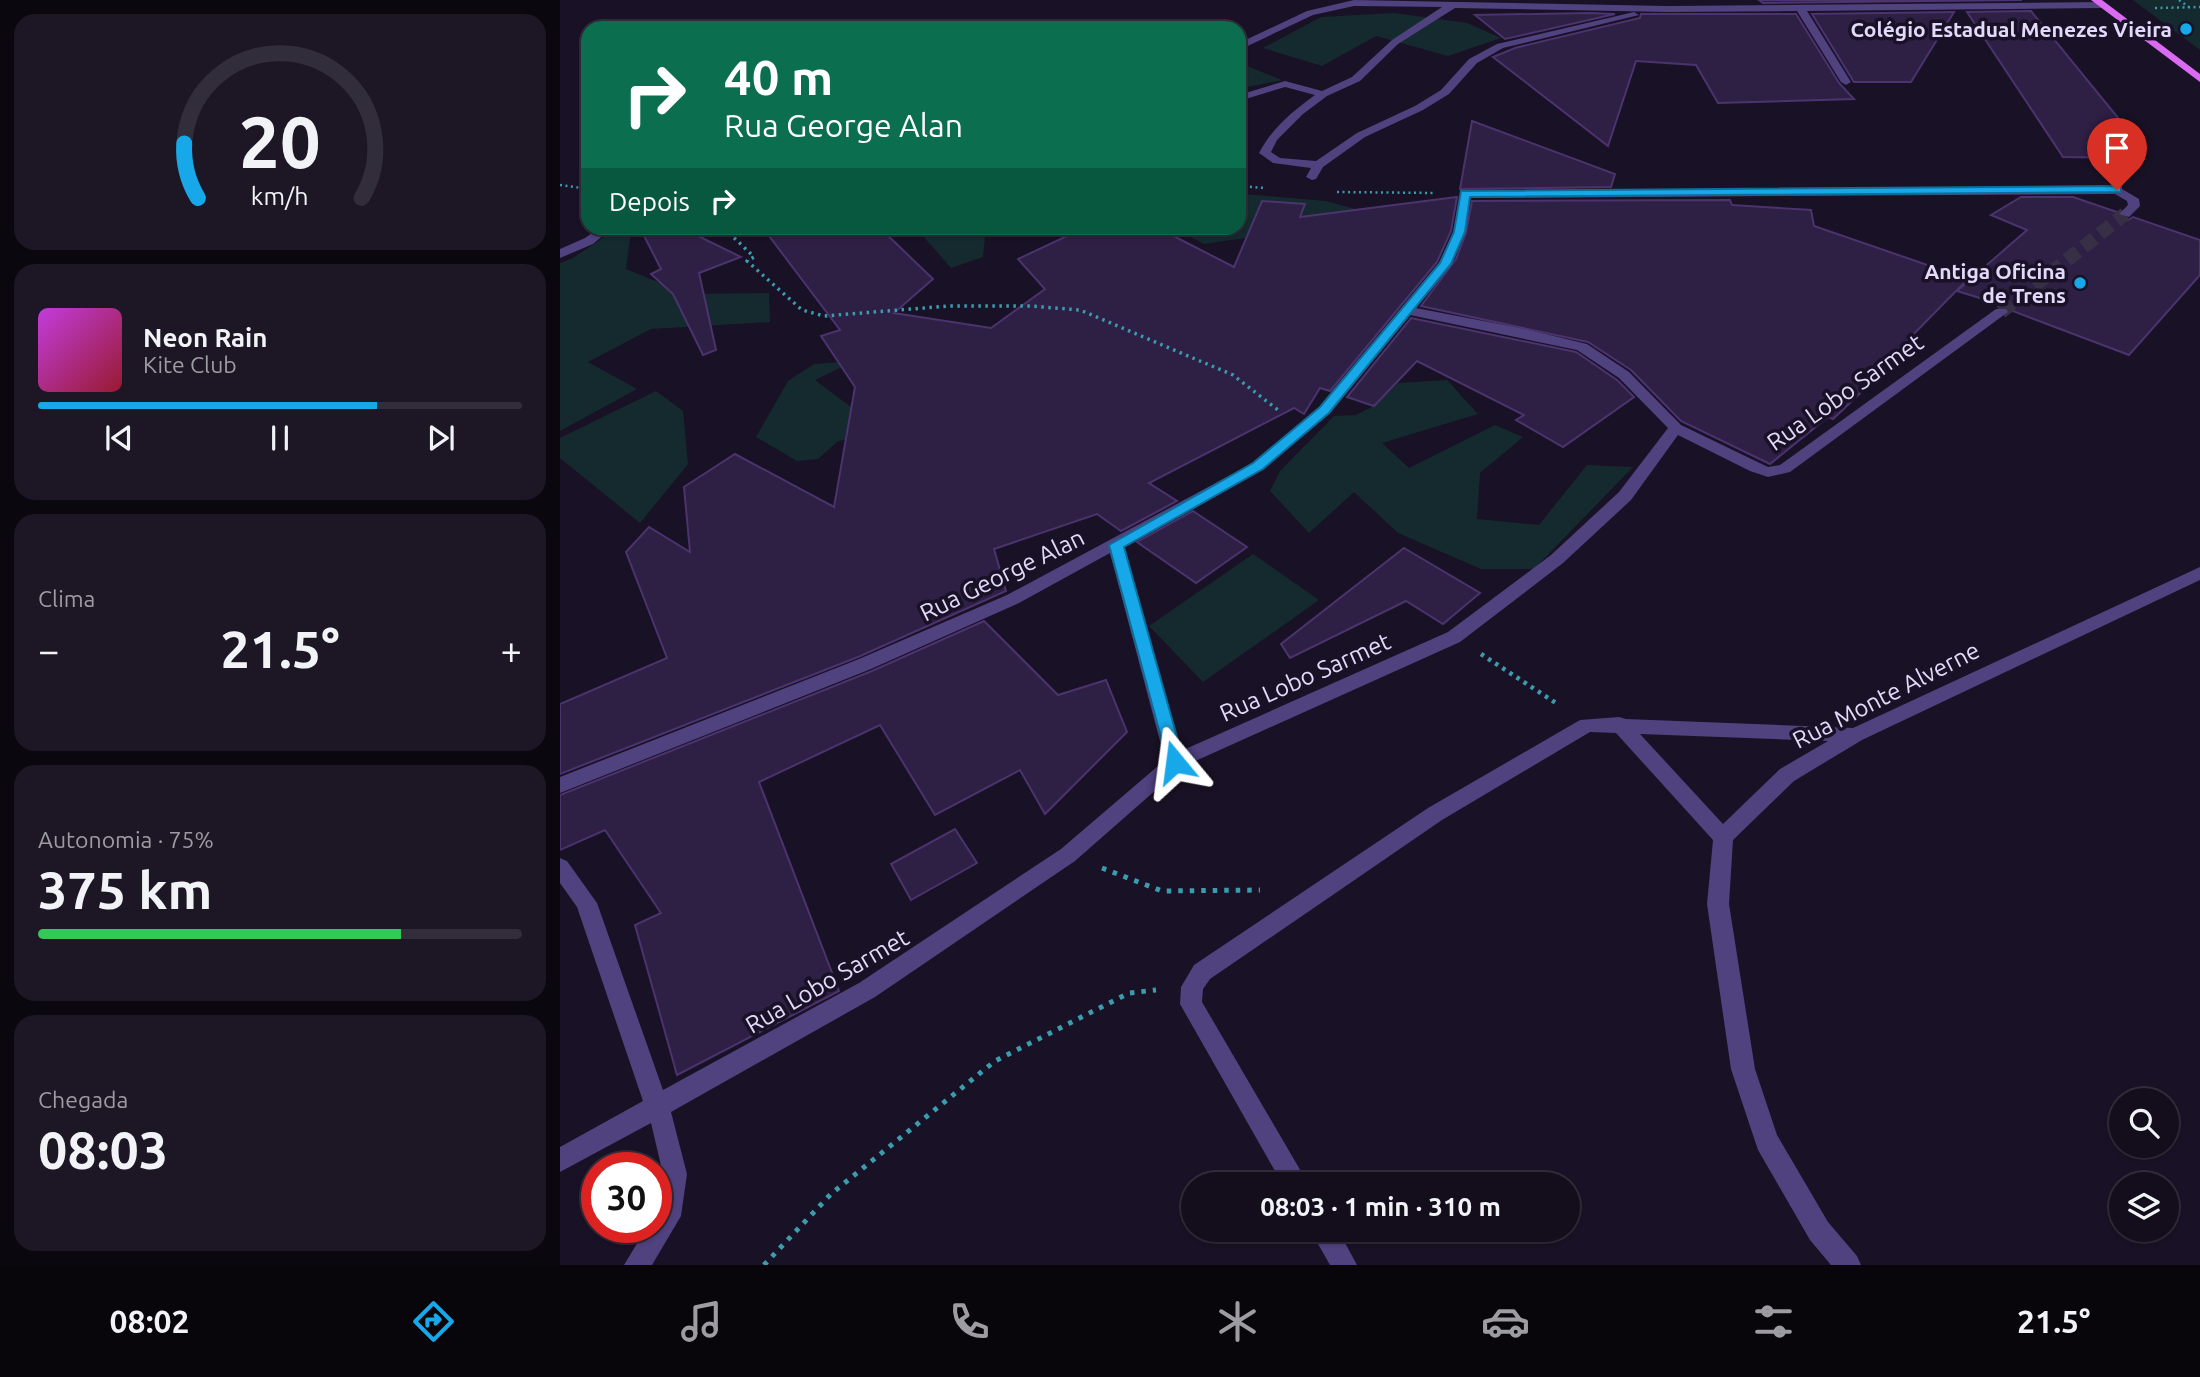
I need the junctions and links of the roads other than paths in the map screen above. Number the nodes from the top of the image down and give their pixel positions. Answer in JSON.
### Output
{"nodes":[{"id":1,"x":2099,"y":2,"type":"edge"},
{"id":2,"x":2054,"y":3,"type":"edge"},
{"id":3,"x":1454,"y":4,"type":"junction"},
{"id":4,"x":1668,"y":9,"type":"junction"},
{"id":5,"x":1801,"y":9,"type":"junction"},
{"id":6,"x":1246,"y":44,"type":"edge"},
{"id":7,"x":2200,"y":79,"type":"edge"},
{"id":8,"x":1846,"y":82,"type":"dead end"},
{"id":9,"x":1323,"y":94,"type":"junction"},
{"id":10,"x":1246,"y":96,"type":"edge"},
{"id":11,"x":1318,"y":165,"type":"junction"},
{"id":12,"x":1312,"y":177,"type":"dead end"},
{"id":13,"x":2125,"y":214,"type":"dead end"},
{"id":14,"x":597,"y":235,"type":"edge"},
{"id":15,"x":560,"y":254,"type":"edge"},
{"id":16,"x":1408,"y":311,"type":"junction"},
{"id":17,"x":2001,"y":312,"type":"tunnel mouth"},
{"id":18,"x":1676,"y":428,"type":"junction"},
{"id":19,"x":1116,"y":545,"type":"junction"},
{"id":20,"x":2200,"y":573,"type":"edge"},
{"id":21,"x":1619,"y":724,"type":"junction"},
{"id":22,"x":1855,"y":735,"type":"junction"},
{"id":23,"x":1175,"y":762,"type":"junction"},
{"id":24,"x":560,"y":785,"type":"edge"},
{"id":25,"x":1723,"y":837,"type":"junction"},
{"id":26,"x":560,"y":867,"type":"edge"},
{"id":27,"x":655,"y":1105,"type":"junction"},
{"id":28,"x":560,"y":1160,"type":"edge"},
{"id":29,"x":1289,"y":1172,"type":"edge"},
{"id":30,"x":1330,"y":1242,"type":"edge"},
{"id":31,"x":637,"y":1265,"type":"edge"},
{"id":32,"x":1344,"y":1265,"type":"edge"},
{"id":33,"x":1847,"y":1265,"type":"edge"}],
"edges":[{"from":1,"to":2,"type":"street"},
{"from":1,"to":7,"type":"main road"},
{"from":2,"to":5,"type":"street"},
{"from":3,"to":4,"type":"street"},
{"from":3,"to":6,"type":"street"},
{"from":3,"to":9,"type":"street"},
{"from":4,"to":5,"type":"street"},
{"from":4,"to":11,"type":"street"},
{"from":5,"to":8,"type":"street"},
{"from":9,"to":10,"type":"street"},
{"from":9,"to":11,"type":"street"},
{"from":11,"to":12,"type":"street"},
{"from":13,"to":16,"type":"street","name":"Rua George Alan"},
{"from":14,"to":15,"type":"street"},
{"from":16,"to":18,"type":"street"},
{"from":16,"to":19,"type":"street","name":"Rua George Alan"},
{"from":17,"to":18,"type":"street","name":"Rua Lobo Sarmet"},
{"from":18,"to":23,"type":"street","name":"Rua Lobo Sarmet"},
{"from":19,"to":23,"type":"street"},
{"from":19,"to":24,"type":"street","name":"Rua George Alan"},
{"from":20,"to":22,"type":"street","name":"Rua Monte Alverne"},
{"from":21,"to":22,"type":"street"},
{"from":21,"to":25,"type":"street"},
{"from":21,"to":29,"type":"street"},
{"from":22,"to":25,"type":"street","name":"Rua Monte Alverne"},
{"from":23,"to":27,"type":"street","name":"Rua Lobo Sarmet"},
{"from":25,"to":33,"type":"street"},
{"from":26,"to":27,"type":"street"},
{"from":27,"to":28,"type":"street","name":"Rua Lobo Sarmet"},
{"from":27,"to":31,"type":"street"},
{"from":30,"to":32,"type":"street"}]}
